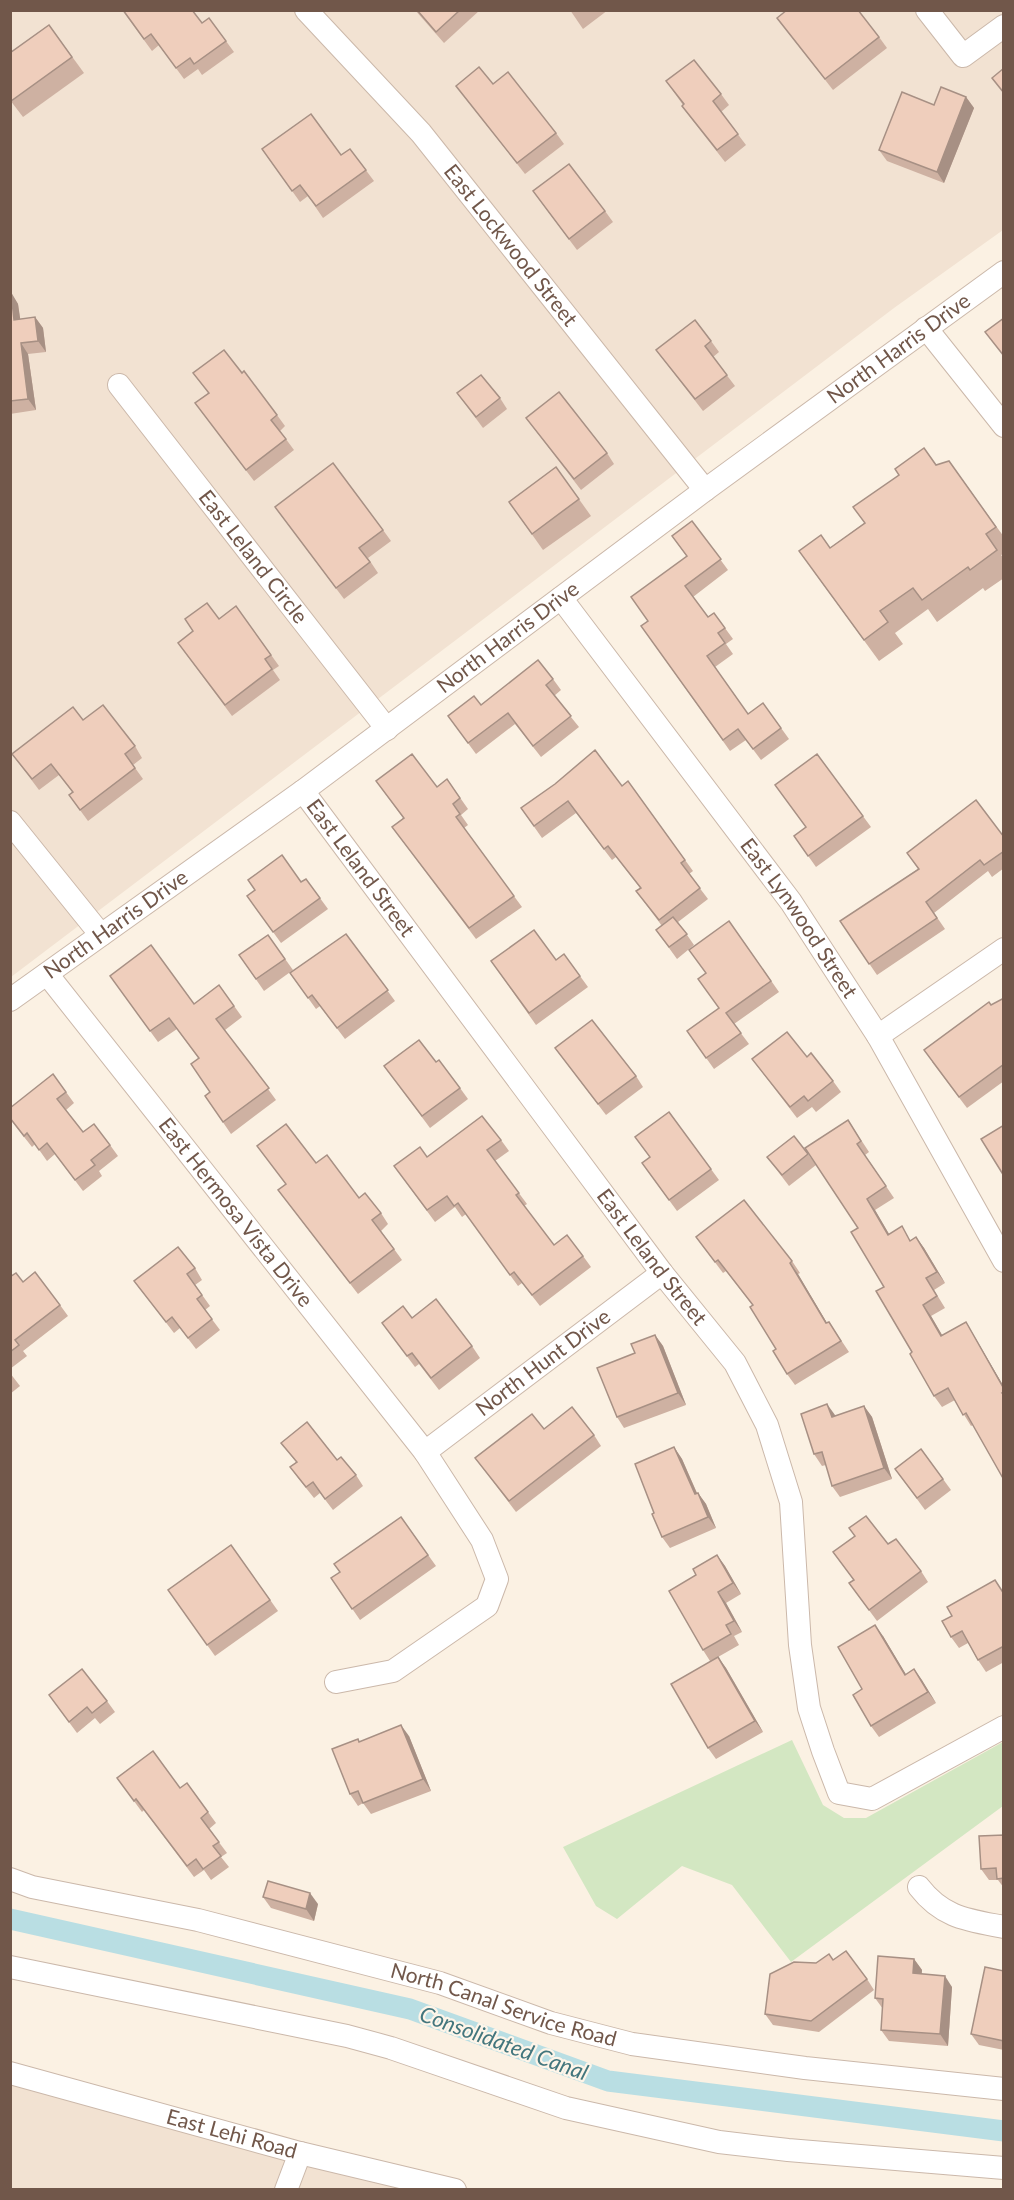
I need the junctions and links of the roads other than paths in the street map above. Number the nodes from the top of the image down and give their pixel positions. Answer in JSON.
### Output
{"nodes":[{"id":1,"x":306,"y":10,"type":"edge"},
{"id":2,"x":927,"y":10,"type":"edge"},
{"id":3,"x":1004,"y":26,"type":"edge"},
{"id":4,"x":1004,"y":272,"type":"edge"},
{"id":5,"x":926,"y":328,"type":"junction"},
{"id":6,"x":119,"y":385,"type":"dead end"},
{"id":7,"x":1004,"y":426,"type":"edge"},
{"id":8,"x":705,"y":490,"type":"junction"},
{"id":9,"x":561,"y":598,"type":"junction"},
{"id":10,"x":387,"y":729,"type":"junction"},
{"id":11,"x":303,"y":791,"type":"junction"},
{"id":12,"x":10,"y":822,"type":"edge"},
{"id":13,"x":101,"y":935,"type":"junction"},
{"id":14,"x":1004,"y":949,"type":"edge"},
{"id":15,"x":47,"y":974,"type":"junction"},
{"id":16,"x":10,"y":1000,"type":"edge"},
{"id":17,"x":878,"y":1036,"type":"junction"},
{"id":18,"x":1004,"y":1261,"type":"edge"},
{"id":19,"x":662,"y":1273,"type":"junction"},
{"id":20,"x":425,"y":1452,"type":"junction"},
{"id":21,"x":336,"y":1682,"type":"dead end"},
{"id":22,"x":1004,"y":1726,"type":"edge"},
{"id":23,"x":10,"y":1879,"type":"edge"},
{"id":24,"x":919,"y":1887,"type":"dead end"},
{"id":25,"x":1004,"y":1927,"type":"edge"},
{"id":26,"x":10,"y":1967,"type":"edge"},
{"id":27,"x":10,"y":2073,"type":"edge"},
{"id":28,"x":1004,"y":2089,"type":"edge"},
{"id":29,"x":300,"y":2153,"type":"junction"},
{"id":30,"x":1004,"y":2168,"type":"edge"},
{"id":31,"x":286,"y":2190,"type":"edge"},
{"id":32,"x":455,"y":2190,"type":"edge"}],
"edges":[{"from":1,"to":8,"type":"street","name":"East Lockwood Street"},
{"from":2,"to":3,"type":"street"},
{"from":4,"to":5,"type":"street","name":"North Harris Drive"},
{"from":5,"to":7,"type":"street"},
{"from":5,"to":8,"type":"street","name":"North Harris Drive"},
{"from":6,"to":10,"type":"street","name":"East Leland Circle"},
{"from":8,"to":9,"type":"street","name":"North Harris Drive"},
{"from":9,"to":10,"type":"street","name":"North Harris Drive"},
{"from":9,"to":17,"type":"street","name":"East Lynwood Street"},
{"from":10,"to":11,"type":"street","name":"North Harris Drive"},
{"from":11,"to":13,"type":"street","name":"North Harris Drive"},
{"from":11,"to":19,"type":"street","name":"East Leland Street"},
{"from":12,"to":13,"type":"street"},
{"from":13,"to":15,"type":"street","name":"North Harris Drive"},
{"from":14,"to":17,"type":"street"},
{"from":15,"to":16,"type":"street","name":"North Harris Drive"},
{"from":15,"to":20,"type":"street","name":"East Hermosa Vista Drive"},
{"from":17,"to":18,"type":"street","name":"East Lynwood Street"},
{"from":19,"to":20,"type":"street","name":"North Hunt Drive"},
{"from":19,"to":22,"type":"street","name":"East Leland Street"},
{"from":20,"to":21,"type":"street","name":"East Hermosa Vista Drive"},
{"from":23,"to":28,"type":"street","name":"North Canal Service Road"},
{"from":24,"to":25,"type":"street"},
{"from":26,"to":30,"type":"street"},
{"from":27,"to":29,"type":"street","name":"East Lehi Road"},
{"from":29,"to":31,"type":"street"},
{"from":29,"to":32,"type":"street","name":"East Lehi Road"}]}
